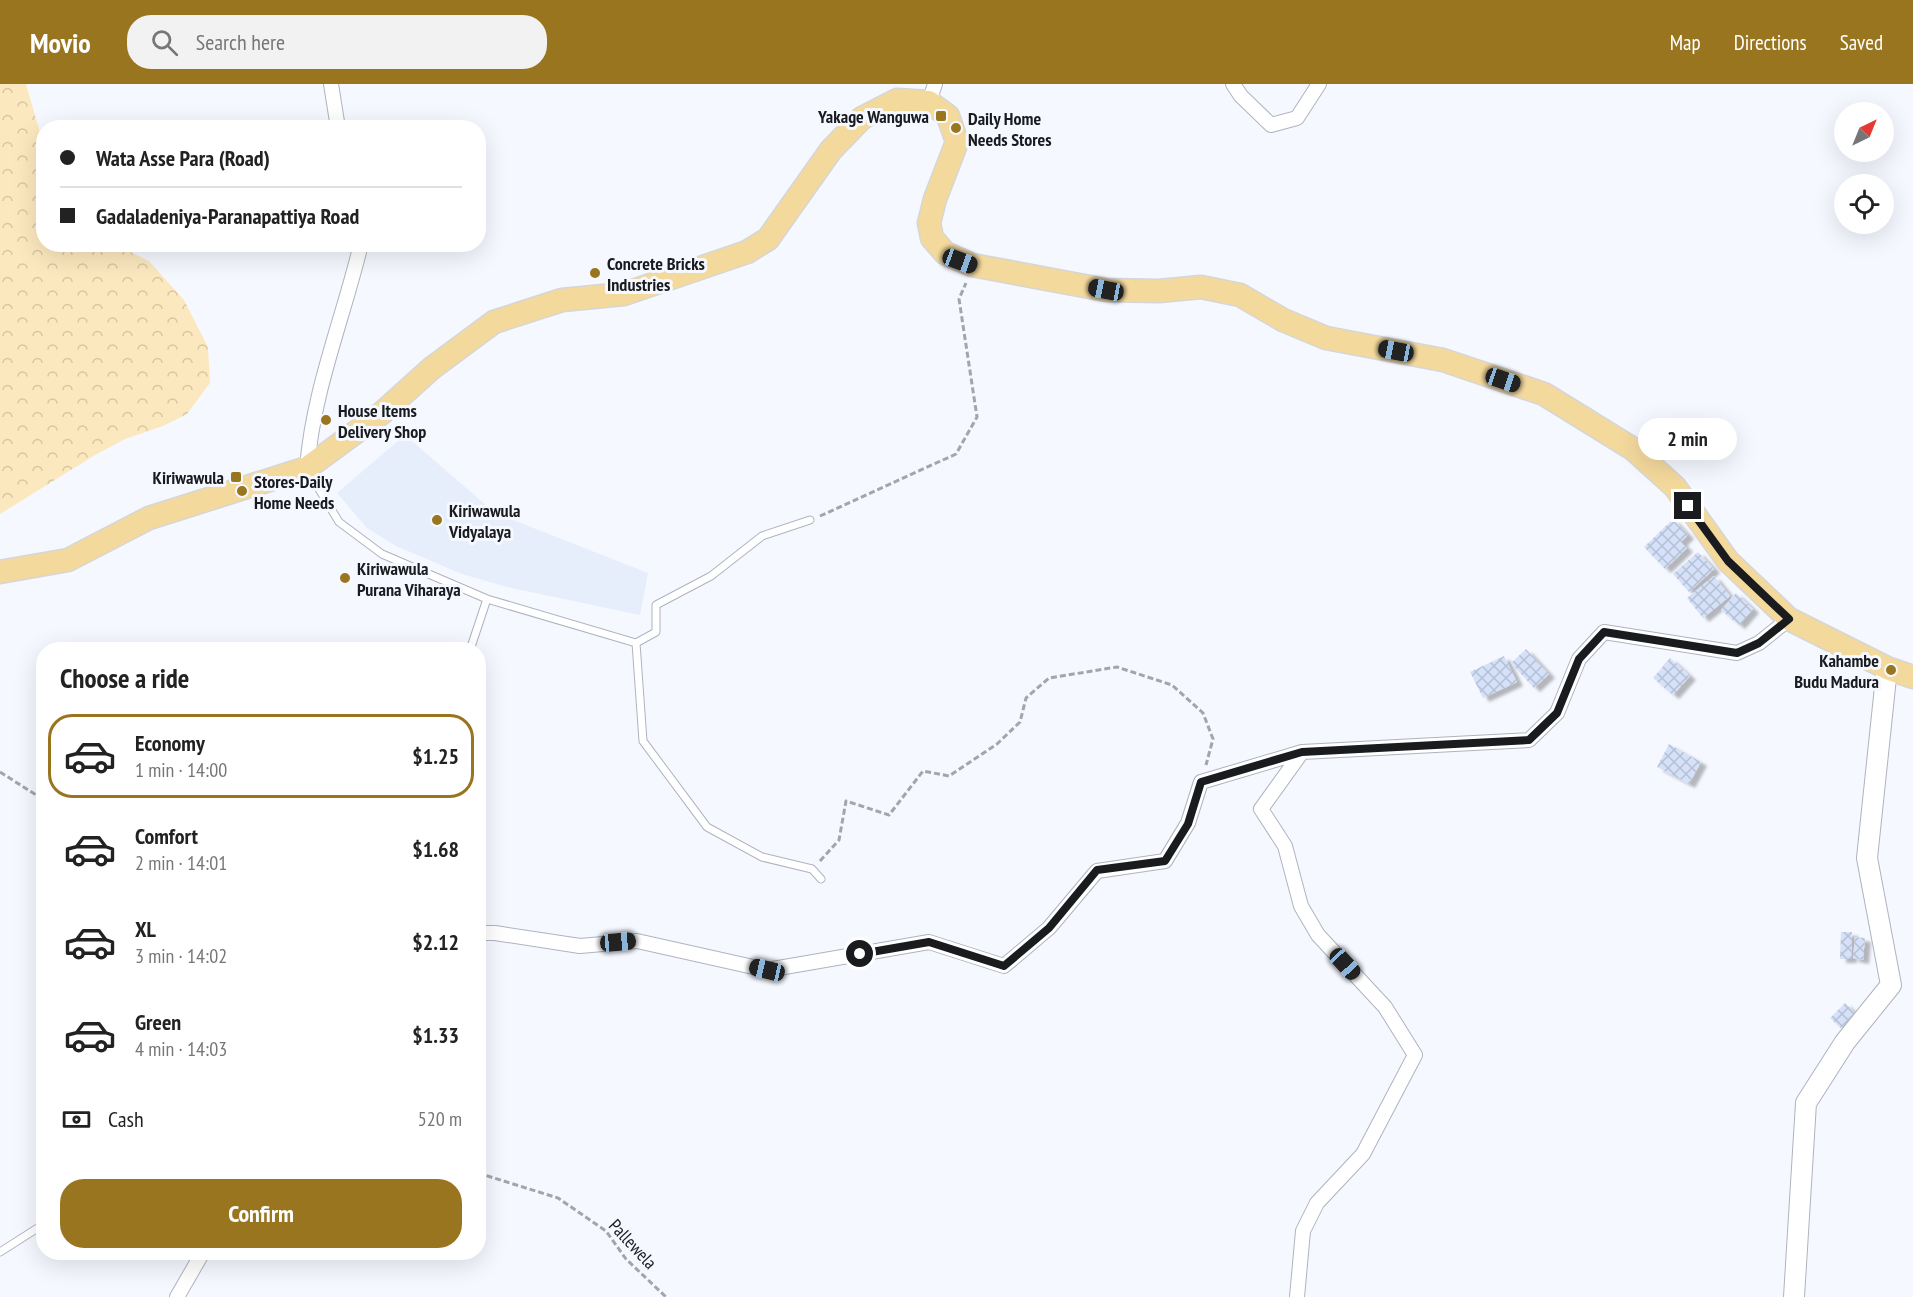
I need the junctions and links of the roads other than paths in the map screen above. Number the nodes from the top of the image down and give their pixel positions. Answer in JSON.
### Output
{"nodes":[{"id":1,"x":331,"y":84,"type":"edge"},
{"id":2,"x":1233,"y":84,"type":"edge"},
{"id":3,"x":1319,"y":84,"type":"edge"},
{"id":4,"x":932,"y":93,"type":"edge"},
{"id":5,"x":337,"y":120,"type":"edge"},
{"id":6,"x":359,"y":252,"type":"edge"},
{"id":7,"x":307,"y":468,"type":"junction"},
{"id":8,"x":810,"y":520,"type":"road end"},
{"id":9,"x":0,"y":572,"type":"edge"},
{"id":10,"x":487,"y":599,"type":"junction"},
{"id":11,"x":1789,"y":619,"type":"junction"},
{"id":12,"x":473,"y":642,"type":"edge"},
{"id":13,"x":636,"y":643,"type":"junction"},
{"id":14,"x":1887,"y":669,"type":"junction"},
{"id":15,"x":1913,"y":677,"type":"edge"},
{"id":16,"x":1302,"y":752,"type":"junction"},
{"id":17,"x":821,"y":879,"type":"dead end"},
{"id":18,"x":486,"y":933,"type":"edge"},
{"id":19,"x":36,"y":1229,"type":"edge"},
{"id":20,"x":0,"y":1252,"type":"edge"},
{"id":21,"x":198,"y":1260,"type":"edge"},
{"id":22,"x":177,"y":1297,"type":"edge"},
{"id":23,"x":1297,"y":1297,"type":"edge"},
{"id":24,"x":1794,"y":1297,"type":"edge"}],
"edges":[{"from":1,"to":5,"type":"street"},
{"from":2,"to":3,"type":"street"},
{"from":4,"to":7,"type":"main road"},
{"from":4,"to":11,"type":"main road"},
{"from":6,"to":7,"type":"street"},
{"from":7,"to":9,"type":"main road"},
{"from":7,"to":10,"type":"lane"},
{"from":8,"to":13,"type":"lane"},
{"from":10,"to":12,"type":"lane"},
{"from":10,"to":13,"type":"lane"},
{"from":11,"to":14,"type":"main road"},
{"from":11,"to":16,"type":"street"},
{"from":13,"to":17,"type":"lane"},
{"from":14,"to":15,"type":"main road"},
{"from":14,"to":24,"type":"street"},
{"from":16,"to":18,"type":"street"},
{"from":16,"to":23,"type":"street"},
{"from":19,"to":20,"type":"lane"},
{"from":21,"to":22,"type":"street"}]}
